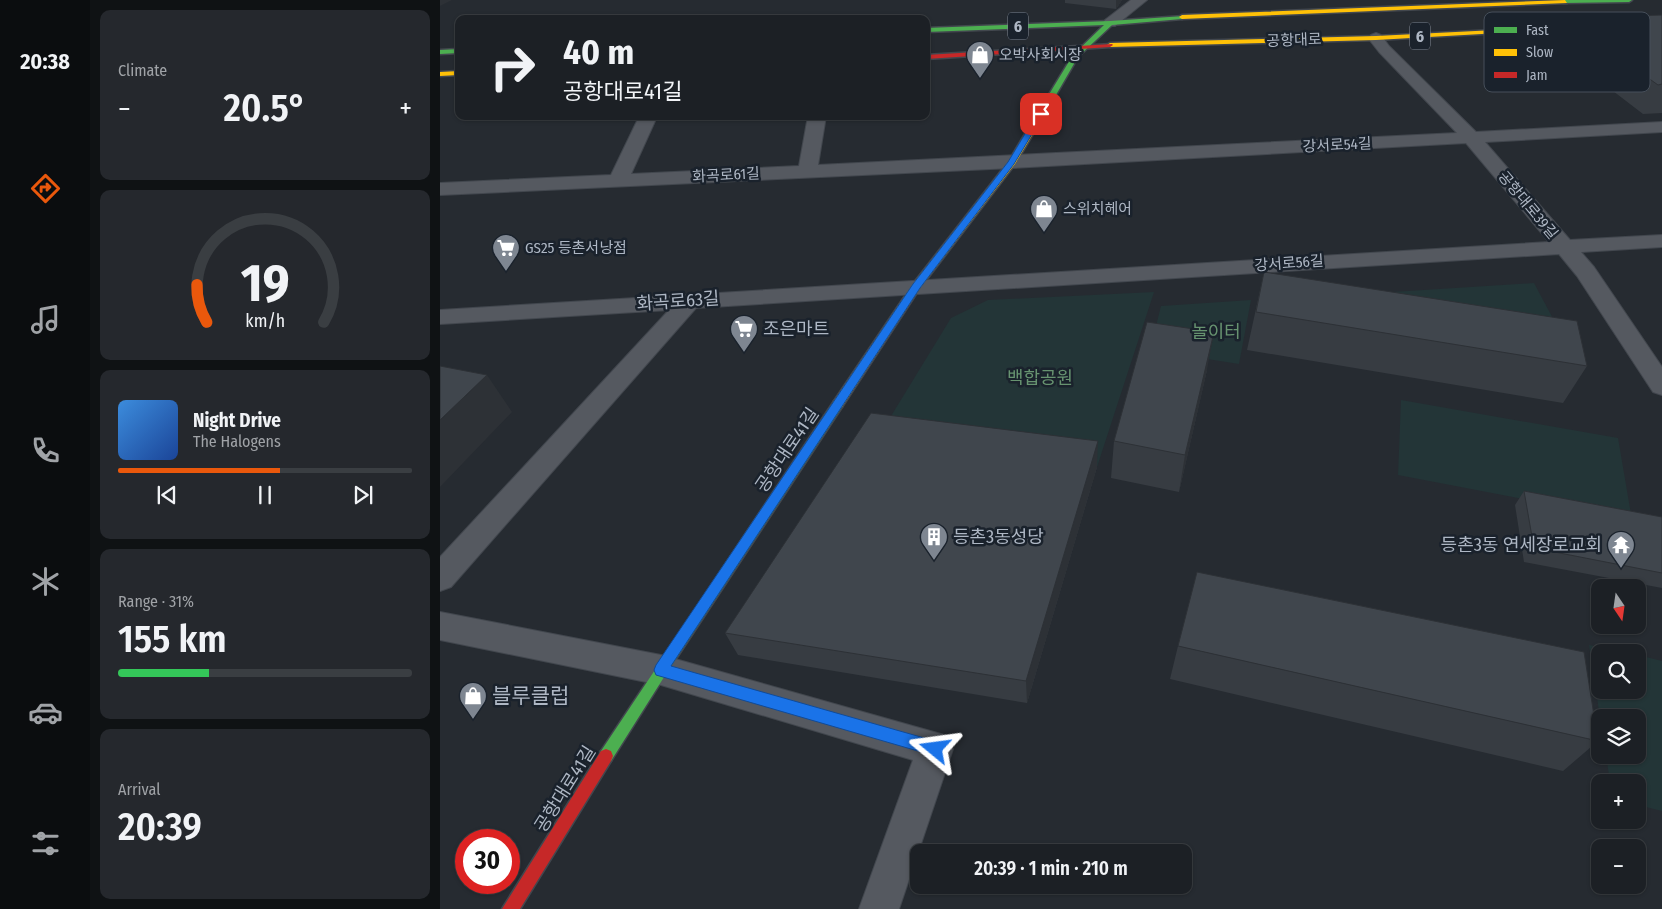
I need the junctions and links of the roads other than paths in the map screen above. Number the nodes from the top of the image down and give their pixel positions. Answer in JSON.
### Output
{"nodes":[{"id":1,"x":1140,"y":0,"type":"edge"},
{"id":2,"x":1629,"y":0,"type":"edge"},
{"id":3,"x":1110,"y":24,"type":"junction"},
{"id":4,"x":930,"y":30,"type":"edge"},
{"id":5,"x":1484,"y":32,"type":"edge"},
{"id":6,"x":1376,"y":38,"type":"junction"},
{"id":7,"x":1086,"y":46,"type":"junction"},
{"id":8,"x":455,"y":51,"type":"edge"},
{"id":9,"x":440,"y":52,"type":"edge"},
{"id":10,"x":930,"y":57,"type":"edge"},
{"id":11,"x":455,"y":73,"type":"edge"},
{"id":12,"x":440,"y":74,"type":"edge"},
{"id":13,"x":816,"y":120,"type":"edge"},
{"id":14,"x":646,"y":121,"type":"dead end"},
{"id":15,"x":1662,"y":127,"type":"edge"},
{"id":16,"x":1470,"y":137,"type":"junction"},
{"id":17,"x":1012,"y":162,"type":"junction"},
{"id":18,"x":806,"y":172,"type":"junction"},
{"id":19,"x":618,"y":181,"type":"junction"},
{"id":20,"x":440,"y":189,"type":"edge"},
{"id":21,"x":1662,"y":240,"type":"edge"},
{"id":22,"x":1563,"y":247,"type":"junction"},
{"id":23,"x":916,"y":286,"type":"junction"},
{"id":24,"x":690,"y":301,"type":"junction"},
{"id":25,"x":440,"y":317,"type":"edge"},
{"id":26,"x":1662,"y":386,"type":"edge"},
{"id":27,"x":440,"y":578,"type":"edge"},
{"id":28,"x":440,"y":626,"type":"edge"},
{"id":29,"x":661,"y":670,"type":"junction"},
{"id":30,"x":510,"y":909,"type":"edge"},
{"id":31,"x":879,"y":909,"type":"edge"}],
"edges":[{"from":1,"to":3,"type":"street"},
{"from":2,"to":3,"type":"main road","name":"공항대로","number":"6"},
{"from":3,"to":4,"type":"main road","name":"공항대로","number":"6"},
{"from":3,"to":7,"type":"main road","name":"공항대로41길"},
{"from":5,"to":6,"type":"main road","name":"공항대로","number":"6"},
{"from":6,"to":7,"type":"main road","name":"공항대로","number":"6"},
{"from":6,"to":16,"type":"street","name":"공항대로39길"},
{"from":7,"to":10,"type":"main road","name":"공항대로","number":"6"},
{"from":7,"to":17,"type":"main road","name":"공항대로41길"},
{"from":8,"to":9,"type":"main road"},
{"from":11,"to":12,"type":"main road"},
{"from":13,"to":18,"type":"street"},
{"from":14,"to":19,"type":"street"},
{"from":15,"to":16,"type":"street","name":"강서로54길"},
{"from":16,"to":17,"type":"street","name":"강서로54길"},
{"from":16,"to":22,"type":"street","name":"공항대로39길"},
{"from":17,"to":18,"type":"street","name":"화곡로61길"},
{"from":17,"to":23,"type":"main road","name":"공항대로41길"},
{"from":18,"to":19,"type":"street","name":"화곡로61길"},
{"from":19,"to":20,"type":"street","name":"화곡로61길"},
{"from":21,"to":22,"type":"street","name":"강서로56길"},
{"from":22,"to":23,"type":"street","name":"강서로56길"},
{"from":22,"to":26,"type":"street","name":"공항대로39길"},
{"from":23,"to":24,"type":"street","name":"화곡로63길"},
{"from":23,"to":29,"type":"main road","name":"공항대로41길"},
{"from":24,"to":25,"type":"street","name":"화곡로63길"},
{"from":24,"to":27,"type":"street"},
{"from":28,"to":29,"type":"street"},
{"from":29,"to":30,"type":"main road","name":"공항대로41길"},
{"from":29,"to":31,"type":"street"}]}
